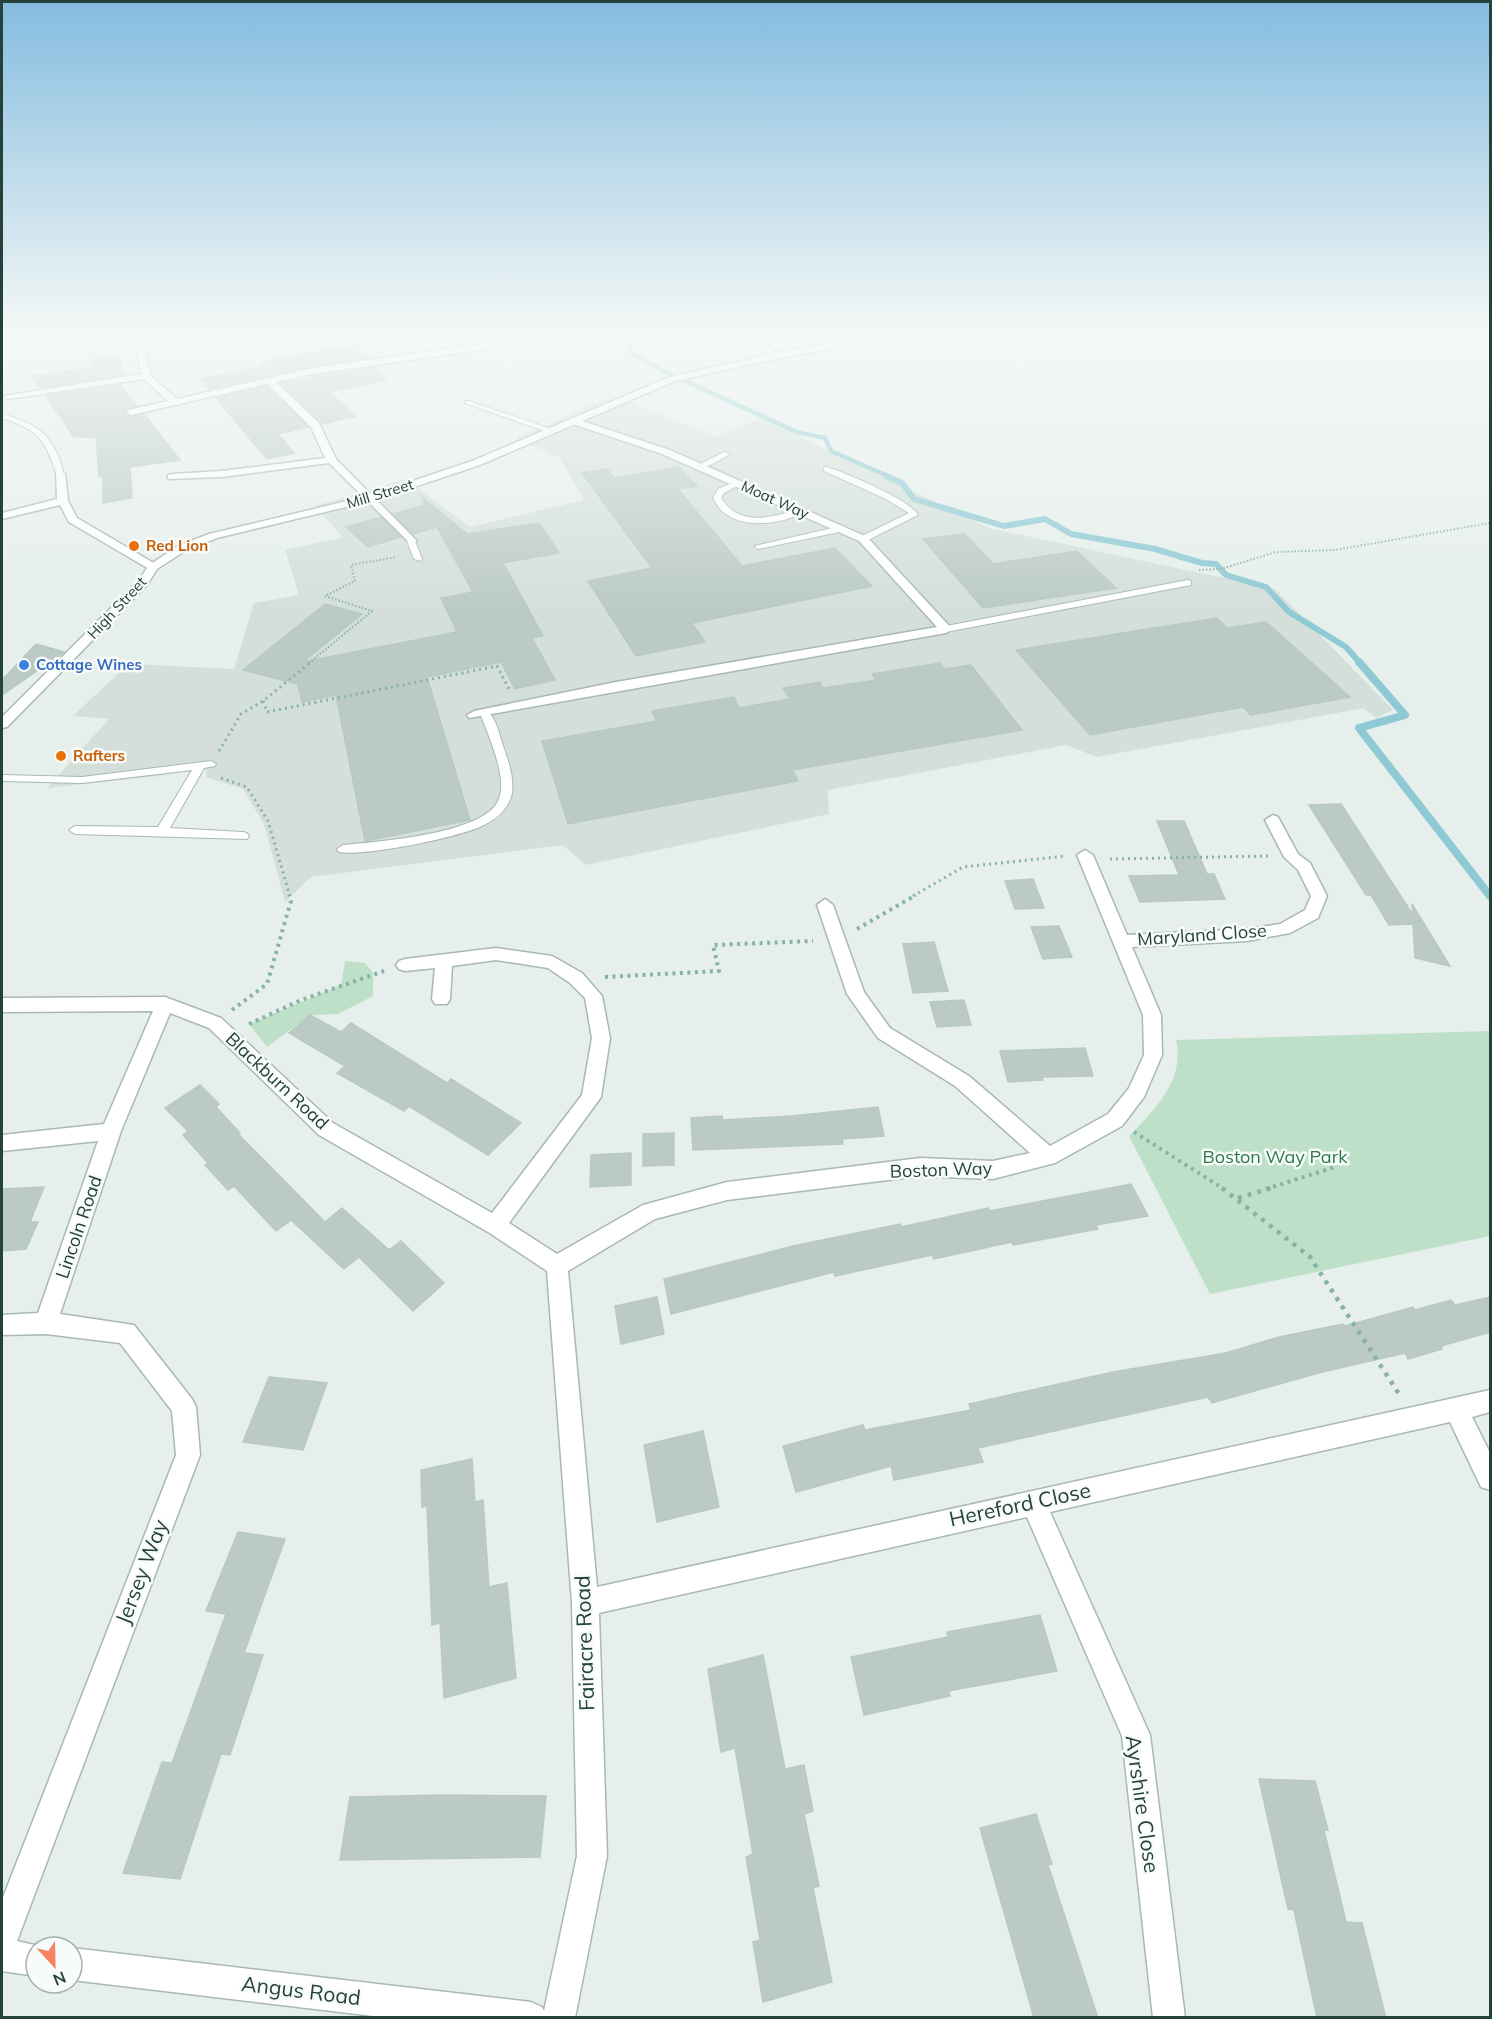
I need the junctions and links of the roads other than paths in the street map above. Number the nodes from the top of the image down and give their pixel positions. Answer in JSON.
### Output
{"nodes":[{"id":1,"x":24,"y":423,"type":"edge"},
{"id":2,"x":313,"y":423,"type":"edge"},
{"id":3,"x":530,"y":423,"type":"edge"},
{"id":4,"x":567,"y":423,"type":"edge"},
{"id":5,"x":580,"y":423,"type":"edge"},
{"id":6,"x":550,"y":430,"type":"junction"},
{"id":7,"x":728,"y":454,"type":"dead end"},
{"id":8,"x":331,"y":460,"type":"junction"},
{"id":9,"x":699,"y":467,"type":"junction"},
{"id":10,"x":827,"y":469,"type":"dead end"},
{"id":11,"x":60,"y":473,"type":"joint"},
{"id":12,"x":172,"y":477,"type":"dead end"},
{"id":13,"x":736,"y":483,"type":"junction"},
{"id":14,"x":371,"y":498,"type":"junction"},
{"id":15,"x":63,"y":501,"type":"junction"},
{"id":16,"x":800,"y":511,"type":"junction"},
{"id":17,"x":2,"y":516,"type":"edge"},
{"id":18,"x":841,"y":529,"type":"junction"},
{"id":19,"x":863,"y":539,"type":"junction"},
{"id":20,"x":411,"y":541,"type":"joint"},
{"id":21,"x":758,"y":546,"type":"dead end"},
{"id":22,"x":417,"y":556,"type":"road end"},
{"id":23,"x":153,"y":567,"type":"junction"},
{"id":24,"x":1188,"y":583,"type":"road end"},
{"id":25,"x":946,"y":629,"type":"junction"},
{"id":26,"x":480,"y":714,"type":"joint"},
{"id":27,"x":2,"y":724,"type":"edge"},
{"id":28,"x":2,"y":778,"type":"edge"},
{"id":29,"x":1273,"y":820,"type":"dead end"},
{"id":30,"x":75,"y":830,"type":"dead end"},
{"id":31,"x":162,"y":831,"type":"junction"},
{"id":32,"x":243,"y":836,"type":"dead end"},
{"id":33,"x":343,"y":849,"type":"dead end"},
{"id":34,"x":1086,"y":859,"type":"road end"},
{"id":35,"x":825,"y":905,"type":"dead end"},
{"id":36,"x":1122,"y":941,"type":"junction"},
{"id":37,"x":444,"y":960,"type":"junction"},
{"id":38,"x":405,"y":965,"type":"road end"},
{"id":39,"x":441,"y":999,"type":"dead end"},
{"id":40,"x":165,"y":1004,"type":"junction"},
{"id":41,"x":2,"y":1005,"type":"edge"},
{"id":42,"x":111,"y":1131,"type":"junction"},
{"id":43,"x":2,"y":1143,"type":"edge"},
{"id":44,"x":1048,"y":1157,"type":"junction"},
{"id":45,"x":495,"y":1224,"type":"junction"},
{"id":46,"x":557,"y":1266,"type":"junction"},
{"id":47,"x":46,"y":1323,"type":"junction"},
{"id":48,"x":2,"y":1325,"type":"edge"},
{"id":49,"x":1491,"y":1401,"type":"edge"},
{"id":50,"x":1456,"y":1409,"type":"junction"},
{"id":51,"x":1491,"y":1478,"type":"edge"},
{"id":52,"x":1033,"y":1502,"type":"junction"},
{"id":53,"x":585,"y":1604,"type":"junction"},
{"id":54,"x":2,"y":1939,"type":"edge"},
{"id":55,"x":2,"y":1956,"type":"edge"},
{"id":56,"x":24,"y":1959,"type":"edge"},
{"id":57,"x":84,"y":1965,"type":"edge"},
{"id":58,"x":531,"y":2018,"type":"edge"},
{"id":59,"x":559,"y":2018,"type":"edge"},
{"id":60,"x":1169,"y":2018,"type":"edge"}],
"edges":[{"from":1,"to":11,"type":"lane"},
{"from":2,"to":8,"type":"street"},
{"from":3,"to":6,"type":"lane"},
{"from":4,"to":6,"type":"street","name":"Mill Street"},
{"from":5,"to":9,"type":"street","name":"Moat Way"},
{"from":6,"to":14,"type":"street","name":"Mill Street"},
{"from":7,"to":9,"type":"lane"},
{"from":8,"to":12,"type":"street"},
{"from":8,"to":14,"type":"street"},
{"from":9,"to":13,"type":"street","name":"Moat Way"},
{"from":10,"to":19,"type":"lane"},
{"from":11,"to":15,"type":"street"},
{"from":13,"to":16,"type":"street","name":"Moat Way"},
{"from":13,"to":16,"type":"lane"},
{"from":14,"to":20,"type":"street"},
{"from":14,"to":23,"type":"street","name":"Mill Street"},
{"from":15,"to":17,"type":"street"},
{"from":15,"to":23,"type":"street"},
{"from":16,"to":18,"type":"street","name":"Moat Way"},
{"from":18,"to":19,"type":"street","name":"Moat Way"},
{"from":18,"to":21,"type":"lane"},
{"from":19,"to":25,"type":"street","name":"Moat Way"},
{"from":20,"to":22,"type":"lane"},
{"from":23,"to":27,"type":"street","name":"High Street"},
{"from":24,"to":25,"type":"lane"},
{"from":25,"to":26,"type":"street"},
{"from":26,"to":33,"type":"lane"},
{"from":28,"to":31,"type":"lane"},
{"from":29,"to":36,"type":"street","name":"Maryland Close"},
{"from":30,"to":31,"type":"lane"},
{"from":31,"to":32,"type":"lane"},
{"from":34,"to":36,"type":"street","name":"Boston Way"},
{"from":35,"to":44,"type":"street"},
{"from":36,"to":44,"type":"street","name":"Boston Way"},
{"from":37,"to":38,"type":"street"},
{"from":37,"to":39,"type":"street"},
{"from":37,"to":45,"type":"street"},
{"from":40,"to":41,"type":"street","name":"Blackburn Road"},
{"from":40,"to":42,"type":"street","name":"Lincoln Road"},
{"from":40,"to":45,"type":"street","name":"Blackburn Road"},
{"from":42,"to":43,"type":"street"},
{"from":42,"to":47,"type":"street","name":"Lincoln Road"},
{"from":44,"to":46,"type":"street","name":"Boston Way"},
{"from":45,"to":46,"type":"street","name":"Blackburn Road"},
{"from":46,"to":53,"type":"street","name":"Fairacre Road"},
{"from":47,"to":48,"type":"street","name":"Jersey Way"},
{"from":47,"to":54,"type":"street","name":"Jersey Way"},
{"from":49,"to":50,"type":"street","name":"Hereford Close"},
{"from":50,"to":51,"type":"street"},
{"from":50,"to":52,"type":"street","name":"Hereford Close"},
{"from":52,"to":53,"type":"street","name":"Hereford Close"},
{"from":52,"to":60,"type":"street","name":"Ayrshire Close"},
{"from":53,"to":59,"type":"street","name":"Fairacre Road"},
{"from":55,"to":56,"type":"street"},
{"from":57,"to":58,"type":"street","name":"Angus Road"}]}
